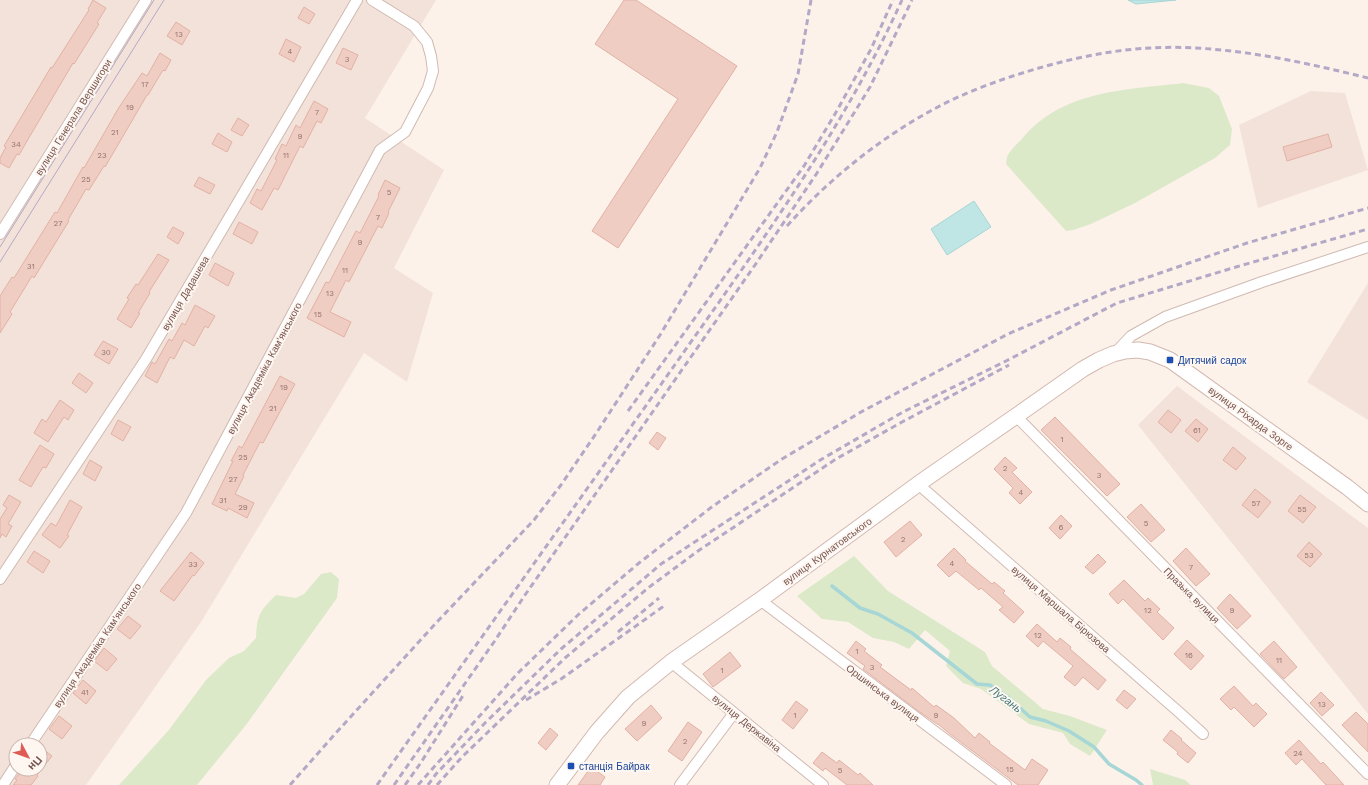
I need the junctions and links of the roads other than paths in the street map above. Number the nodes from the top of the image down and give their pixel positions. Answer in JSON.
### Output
{"nodes":[{"id":1,"x":146,"y":0,"type":"edge"},
{"id":2,"x":357,"y":0,"type":"edge"},
{"id":3,"x":372,"y":0,"type":"edge"},
{"id":4,"x":0,"y":234,"type":"edge"},
{"id":5,"x":1366,"y":250,"type":"edge"},
{"id":6,"x":1119,"y":352,"type":"junction"},
{"id":7,"x":1016,"y":416,"type":"junction"},
{"id":8,"x":918,"y":484,"type":"junction"},
{"id":9,"x":1347,"y":487,"type":"junction"},
{"id":10,"x":1368,"y":495,"type":"edge"},
{"id":11,"x":1368,"y":504,"type":"edge"},
{"id":12,"x":0,"y":579,"type":"edge"},
{"id":13,"x":760,"y":600,"type":"junction"},
{"id":14,"x":671,"y":662,"type":"junction"},
{"id":15,"x":734,"y":713,"type":"junction"},
{"id":16,"x":1203,"y":734,"type":"dead end"},
{"id":17,"x":35,"y":737,"type":"edge"},
{"id":18,"x":1368,"y":774,"type":"edge"},
{"id":19,"x":557,"y":785,"type":"edge"},
{"id":20,"x":680,"y":785,"type":"edge"},
{"id":21,"x":823,"y":785,"type":"edge"},
{"id":22,"x":1006,"y":785,"type":"edge"}],
"edges":[{"from":1,"to":4,"type":"street","name":"вулиця Генерала Вершигори"},
{"from":2,"to":12,"type":"street","name":"вулиця Дадашева"},
{"from":3,"to":17,"type":"street","name":"вулиця Академіка Кам'янського"},
{"from":5,"to":6,"type":"street"},
{"from":6,"to":7,"type":"street","name":"вулиця Курнатовського"},
{"from":6,"to":9,"type":"street","name":"вулиця Ріхарда Зорге"},
{"from":7,"to":8,"type":"street","name":"вулиця Курнатовського"},
{"from":7,"to":18,"type":"street","name":"Празька вулиця"},
{"from":8,"to":13,"type":"street","name":"вулиця Курнатовського"},
{"from":8,"to":16,"type":"street","name":"вулиця Маршала Бірюзова"},
{"from":9,"to":10,"type":"street"},
{"from":9,"to":11,"type":"street","name":"вулиця Ріхарда Зорге"},
{"from":13,"to":14,"type":"street","name":"вулиця Курнатовського"},
{"from":13,"to":22,"type":"street","name":"Оршинська вулиця"},
{"from":14,"to":15,"type":"street","name":"вулиця Державіна"},
{"from":14,"to":19,"type":"street","name":"вулиця Курнатовського"},
{"from":15,"to":20,"type":"street"},
{"from":15,"to":21,"type":"street","name":"вулиця Державіна"}]}
